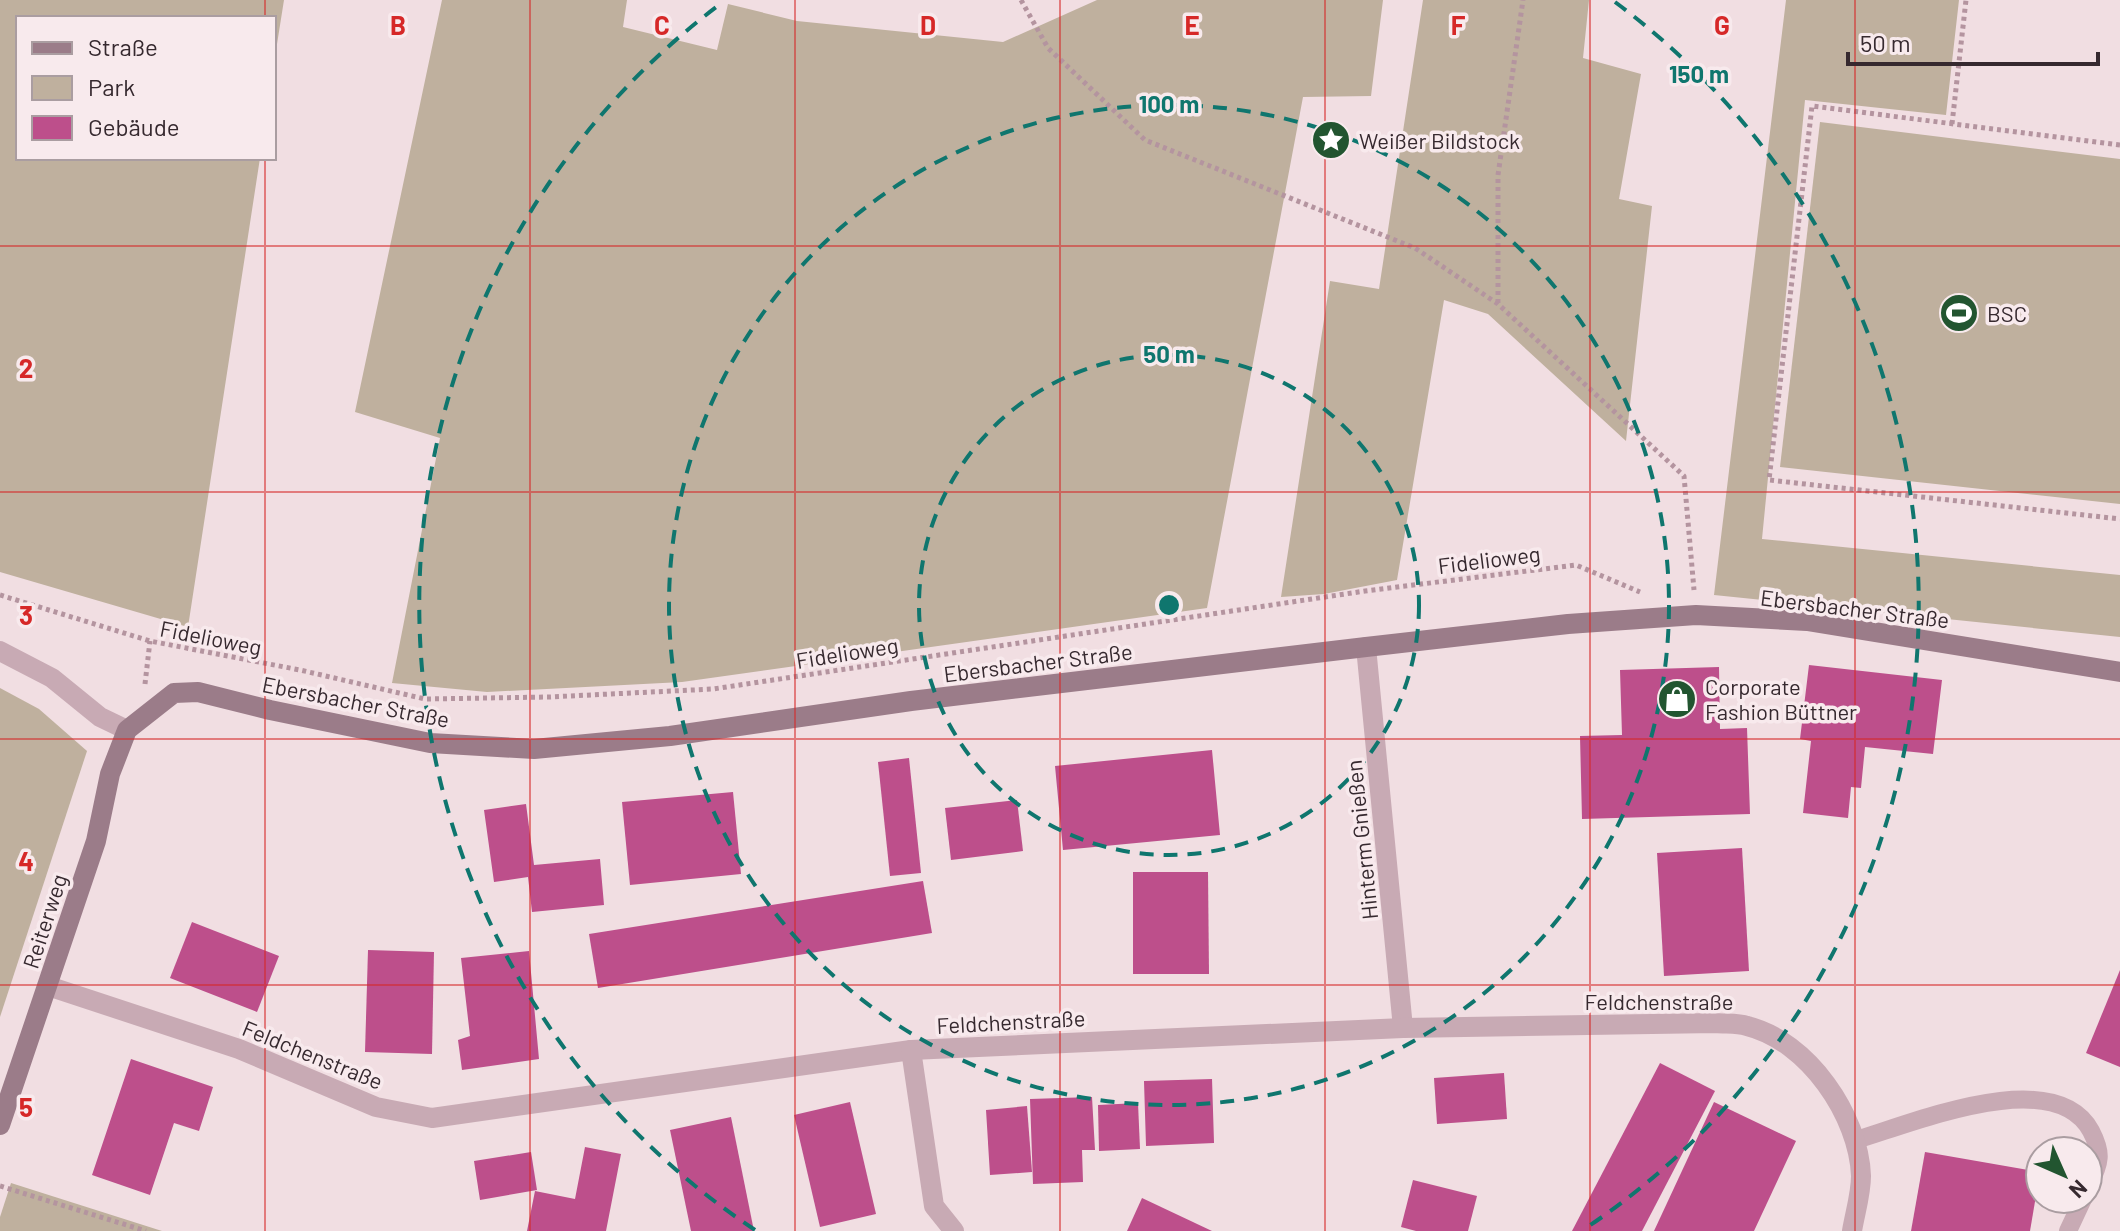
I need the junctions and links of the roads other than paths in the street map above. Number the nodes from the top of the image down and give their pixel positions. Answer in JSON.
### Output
{"nodes":[{"id":1,"x":1366,"y":647,"type":"junction"},
{"id":2,"x":0,"y":651,"type":"edge"},
{"id":3,"x":2120,"y":672,"type":"edge"},
{"id":4,"x":127,"y":730,"type":"junction"},
{"id":5,"x":48,"y":986,"type":"junction"},
{"id":6,"x":1403,"y":1028,"type":"junction"},
{"id":7,"x":911,"y":1050,"type":"junction"},
{"id":8,"x":0,"y":1125,"type":"edge"},
{"id":9,"x":2093,"y":1135,"type":"edge"},
{"id":10,"x":1856,"y":1140,"type":"junction"},
{"id":11,"x":954,"y":1231,"type":"edge"},
{"id":12,"x":1852,"y":1231,"type":"edge"}],
"edges":[{"from":1,"to":3,"type":"street","name":"Ebersbacher Straße"},
{"from":1,"to":4,"type":"street","name":"Ebersbacher Straße"},
{"from":1,"to":6,"type":"street","name":"Hinterm Gnießen"},
{"from":2,"to":4,"type":"street"},
{"from":4,"to":5,"type":"street","name":"Reiterweg"},
{"from":5,"to":7,"type":"street","name":"Feldchenstraße"},
{"from":5,"to":8,"type":"street","name":"Reiterweg"},
{"from":6,"to":7,"type":"street","name":"Feldchenstraße"},
{"from":6,"to":10,"type":"street","name":"Feldchenstraße"},
{"from":7,"to":11,"type":"street"},
{"from":9,"to":10,"type":"lane"},
{"from":10,"to":12,"type":"street","name":"Feldchenstraße"}]}
